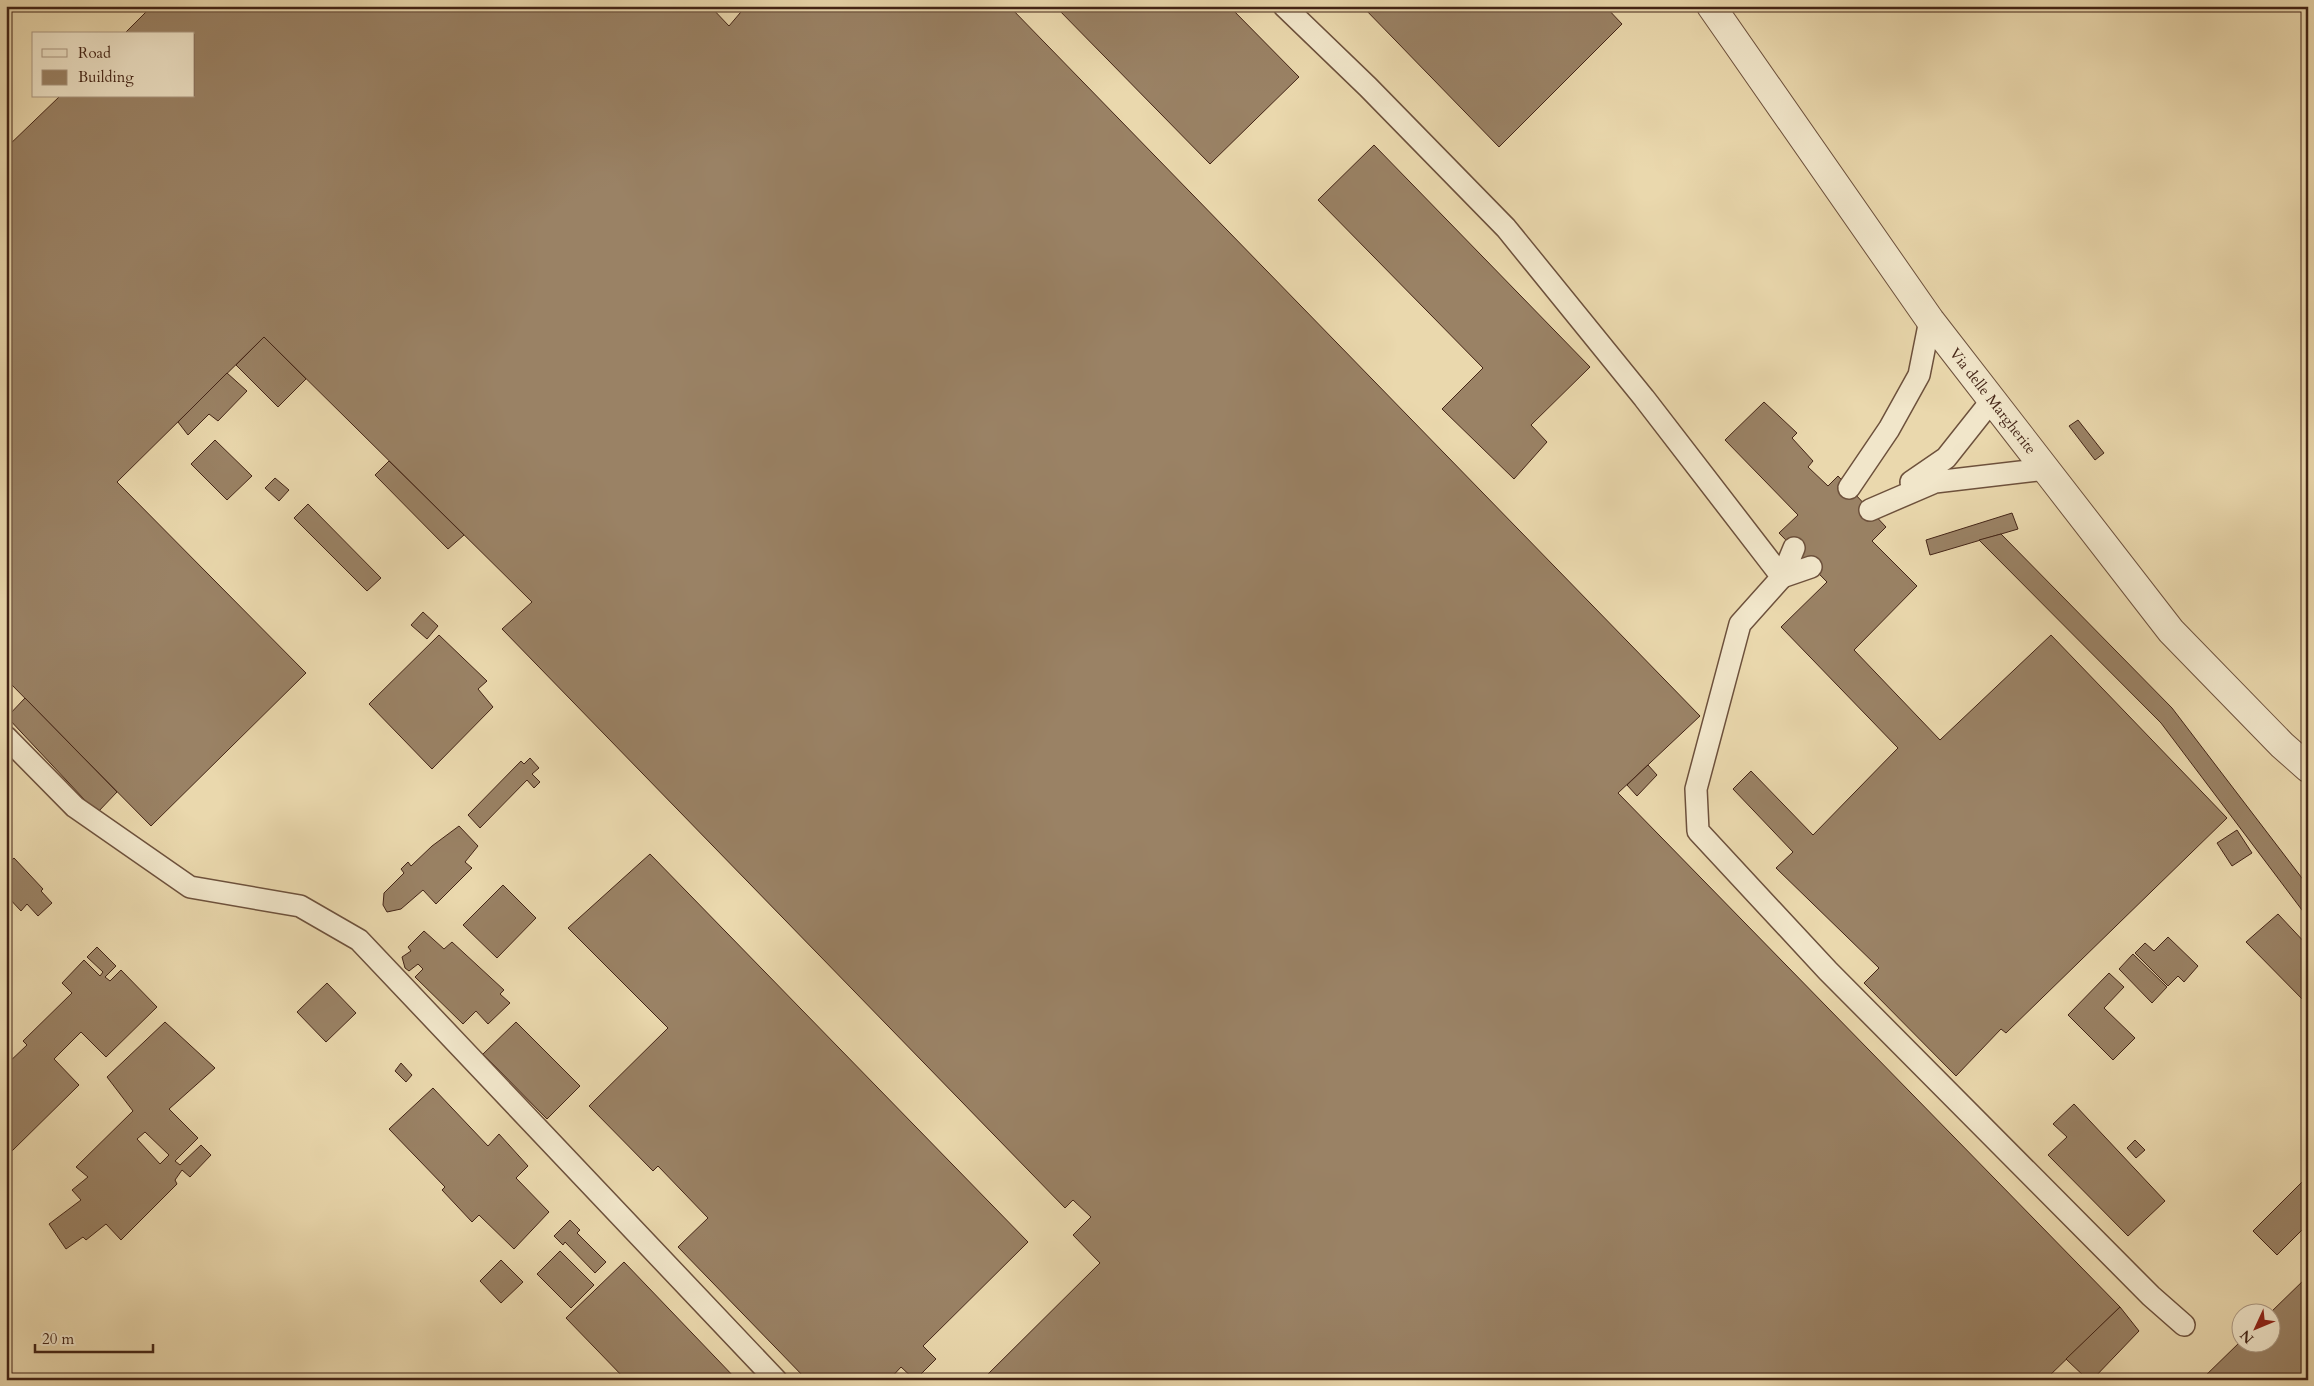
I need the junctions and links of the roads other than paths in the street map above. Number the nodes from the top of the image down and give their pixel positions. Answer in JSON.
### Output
{"nodes":[{"id":1,"x":1284,"y":6,"type":"edge"},
{"id":2,"x":1711,"y":6,"type":"edge"},
{"id":3,"x":1930,"y":320,"type":"junction"},
{"id":4,"x":1992,"y":400,"type":"junction"},
{"id":5,"x":2046,"y":469,"type":"junction"},
{"id":6,"x":1849,"y":488,"type":"dead end"},
{"id":7,"x":1794,"y":548,"type":"dead end"},
{"id":8,"x":1811,"y":567,"type":"dead end"},
{"id":9,"x":1782,"y":577,"type":"junction"},
{"id":10,"x":6,"y":736,"type":"edge"},
{"id":11,"x":2308,"y":768,"type":"edge"},
{"id":12,"x":2184,"y":1325,"type":"dead end"},
{"id":13,"x":776,"y":1380,"type":"edge"}],
"edges":[{"from":1,"to":9,"type":"lane"},
{"from":2,"to":3,"type":"street","name":"Via delle Margherite"},
{"from":3,"to":4,"type":"street","name":"Via delle Margherite"},
{"from":3,"to":6,"type":"lane"},
{"from":4,"to":5,"type":"street","name":"Via delle Margherite"},
{"from":4,"to":5,"type":"lane"},
{"from":5,"to":11,"type":"street","name":"Via delle Margherite"},
{"from":7,"to":9,"type":"lane"},
{"from":8,"to":9,"type":"lane"},
{"from":9,"to":12,"type":"lane"},
{"from":10,"to":13,"type":"lane"}]}
